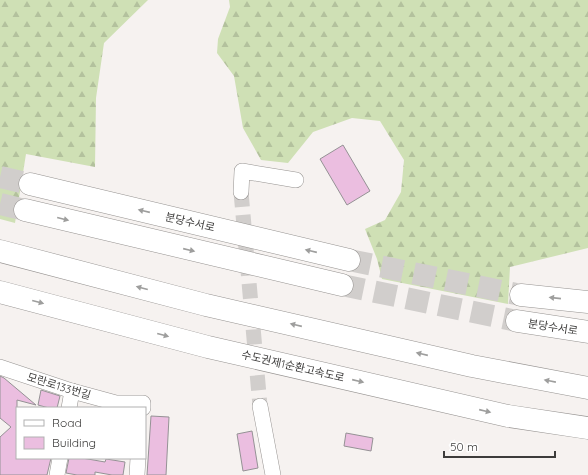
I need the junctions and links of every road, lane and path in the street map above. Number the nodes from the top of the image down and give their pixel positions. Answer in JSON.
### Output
{"nodes":[{"id":1,"x":296,"y":180,"type":"dead end"},
{"id":2,"x":30,"y":184,"type":"tunnel mouth"},
{"id":3,"x":241,"y":192,"type":"tunnel mouth"},
{"id":4,"x":25,"y":210,"type":"tunnel mouth"},
{"id":5,"x":0,"y":251,"type":"edge"},
{"id":6,"x":349,"y":260,"type":"tunnel mouth"},
{"id":7,"x":342,"y":285,"type":"tunnel mouth"},
{"id":8,"x":0,"y":292,"type":"edge"},
{"id":9,"x":521,"y":295,"type":"tunnel mouth"},
{"id":10,"x":588,"y":302,"type":"edge"},
{"id":11,"x":517,"y":321,"type":"tunnel mouth"},
{"id":12,"x":588,"y":332,"type":"edge"},
{"id":13,"x":0,"y":367,"type":"edge"},
{"id":14,"x":588,"y":388,"type":"edge"},
{"id":15,"x":72,"y":391,"type":"junction"},
{"id":16,"x":143,"y":405,"type":"edge"},
{"id":17,"x":260,"y":406,"type":"tunnel mouth"},
{"id":18,"x":69,"y":407,"type":"edge"},
{"id":19,"x":588,"y":428,"type":"edge"},
{"id":20,"x":60,"y":459,"type":"edge"},
{"id":21,"x":138,"y":459,"type":"edge"},
{"id":22,"x":57,"y":475,"type":"edge"},
{"id":23,"x":136,"y":475,"type":"edge"},
{"id":24,"x":273,"y":475,"type":"edge"}],
"edges":[{"from":1,"to":3,"type":"street"},
{"from":6,"to":2,"type":"highway","name":"분당수서로","one_way":true},
{"from":4,"to":7,"type":"highway","one_way":true},
{"from":14,"to":5,"type":"highway","one_way":true},
{"from":8,"to":19,"type":"highway","name":"수도권제1순환고속도로","one_way":true},
{"from":10,"to":9,"type":"highway","one_way":true},
{"from":11,"to":12,"type":"highway","name":"분당수서로"},
{"from":13,"to":15,"type":"street","name":"모란로133번길"},
{"from":15,"to":16,"type":"street","name":"모란로133번길"},
{"from":15,"to":18,"type":"street"},
{"from":17,"to":24,"type":"street"},
{"from":20,"to":22,"type":"street"},
{"from":21,"to":23,"type":"street"}]}
